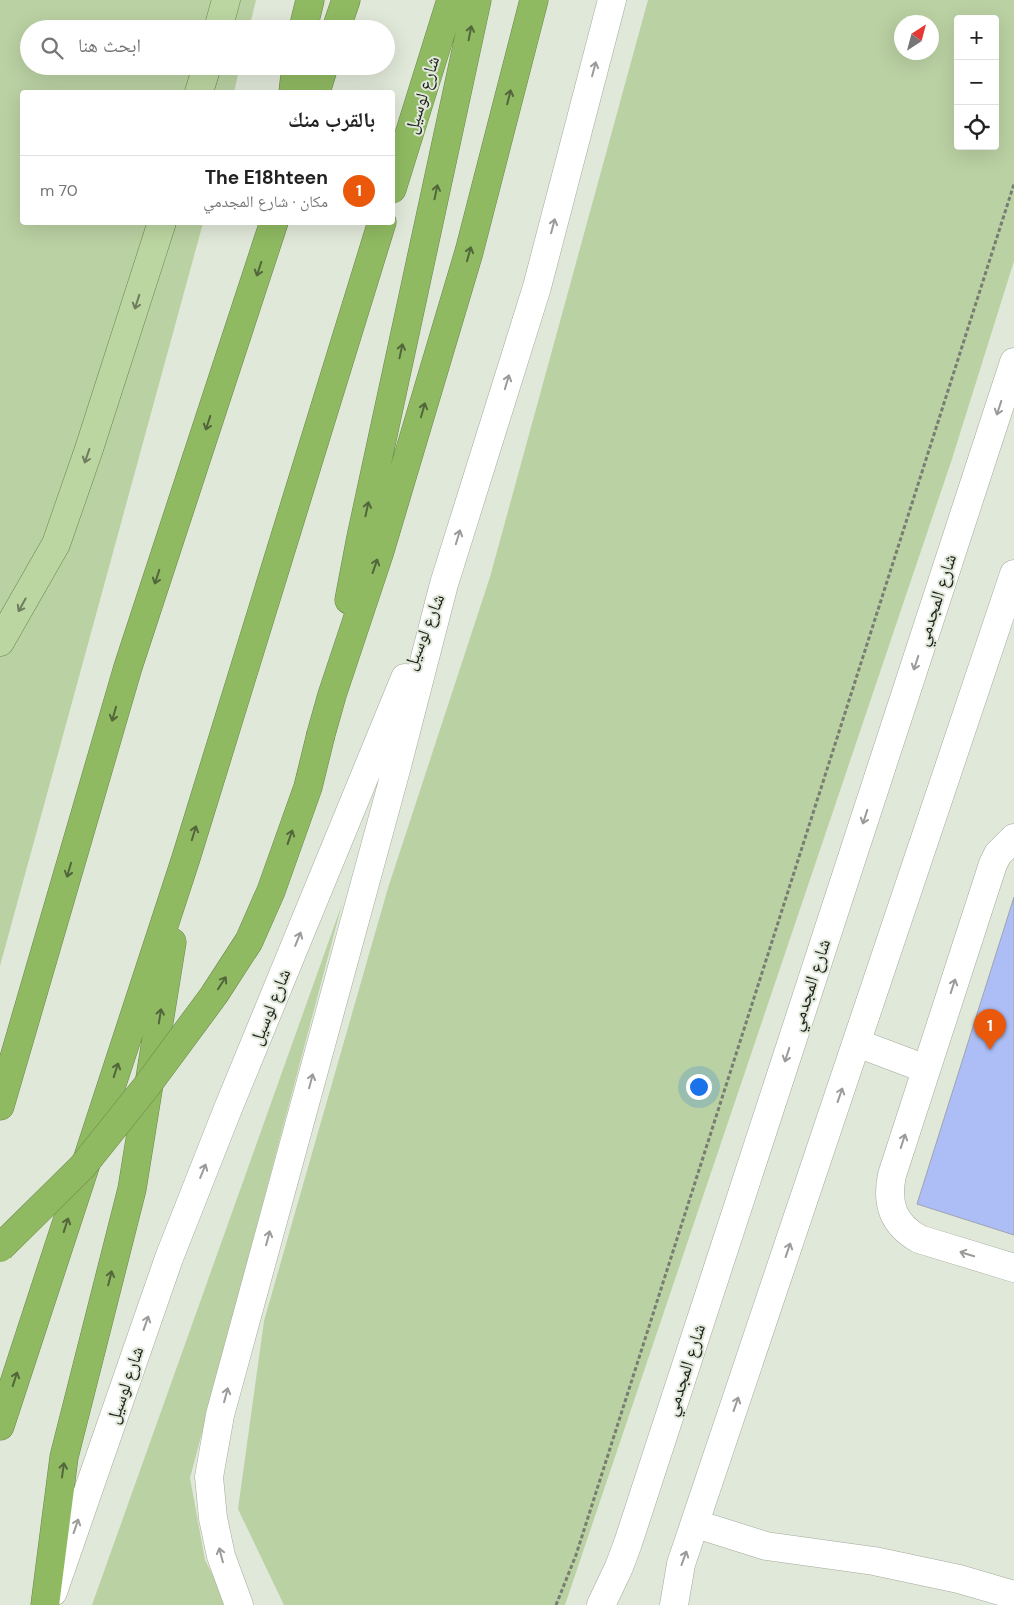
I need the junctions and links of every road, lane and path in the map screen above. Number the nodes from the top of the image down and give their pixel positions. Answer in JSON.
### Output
{"nodes":[{"id":1,"x":226,"y":0,"type":"edge"},
{"id":2,"x":310,"y":0,"type":"edge"},
{"id":3,"x":346,"y":0,"type":"edge"},
{"id":4,"x":451,"y":0,"type":"edge"},
{"id":5,"x":476,"y":0,"type":"edge"},
{"id":6,"x":534,"y":0,"type":"edge"},
{"id":7,"x":612,"y":0,"type":"edge"},
{"id":8,"x":220,"y":20,"type":"edge"},
{"id":9,"x":305,"y":20,"type":"edge"},
{"id":10,"x":339,"y":20,"type":"edge"},
{"id":11,"x":204,"y":75,"type":"edge"},
{"id":12,"x":295,"y":75,"type":"edge"},
{"id":13,"x":321,"y":75,"type":"edge"},
{"id":14,"x":200,"y":90,"type":"edge"},
{"id":15,"x":293,"y":90,"type":"edge"},
{"id":16,"x":317,"y":90,"type":"edge"},
{"id":17,"x":395,"y":179,"type":"edge"},
{"id":18,"x":1014,"y":184,"type":"edge"},
{"id":19,"x":161,"y":225,"type":"edge"},
{"id":20,"x":273,"y":225,"type":"edge"},
{"id":21,"x":381,"y":225,"type":"edge"},
{"id":22,"x":1014,"y":362,"type":"edge"},
{"id":23,"x":1014,"y":574,"type":"edge"},
{"id":24,"x":444,"y":584,"type":"junction"},
{"id":25,"x":0,"y":642,"type":"edge"},
{"id":26,"x":332,"y":695,"type":"junction"},
{"id":27,"x":1014,"y":838,"type":"edge"},
{"id":28,"x":186,"y":858,"type":"junction"},
{"id":29,"x":857,"y":1043,"type":"junction"},
{"id":30,"x":926,"y":1069,"type":"junction"},
{"id":31,"x":0,"y":1106,"type":"edge"},
{"id":32,"x":0,"y":1248,"type":"edge"},
{"id":33,"x":1014,"y":1268,"type":"edge"},
{"id":34,"x":0,"y":1426,"type":"edge"},
{"id":35,"x":696,"y":1524,"type":"junction"},
{"id":36,"x":1014,"y":1595,"type":"edge"},
{"id":37,"x":238,"y":1603,"type":"edge"},
{"id":38,"x":46,"y":1605,"type":"edge"},
{"id":39,"x":556,"y":1605,"type":"edge"},
{"id":40,"x":601,"y":1605,"type":"edge"},
{"id":41,"x":674,"y":1605,"type":"edge"}],
"edges":[{"from":1,"to":8,"type":"main road"},
{"from":2,"to":9,"type":"highway"},
{"from":3,"to":10,"type":"highway"},
{"from":4,"to":17,"type":"highway","name":"شارع لوسيل"},
{"from":26,"to":5,"type":"highway","one_way":true},
{"from":26,"to":6,"type":"highway","one_way":true},
{"from":24,"to":7,"type":"street","one_way":true},
{"from":11,"to":14,"type":"main road"},
{"from":12,"to":15,"type":"highway"},
{"from":13,"to":16,"type":"highway"},
{"from":18,"to":39,"type":"path"},
{"from":19,"to":25,"type":"main road","one_way":true},
{"from":20,"to":31,"type":"highway","one_way":true},
{"from":28,"to":21,"type":"highway","one_way":true},
{"from":22,"to":40,"type":"street","name":"شارع المجدمي","one_way":true},
{"from":23,"to":29,"type":"street"},
{"from":37,"to":24,"type":"street","name":"شارع لوسيل","one_way":true},
{"from":38,"to":24,"type":"street","name":"شارع لوسيل","one_way":true},
{"from":32,"to":26,"type":"highway","one_way":true,"bridge":true},
{"from":30,"to":27,"type":"street","one_way":true},
{"from":34,"to":28,"type":"highway","one_way":true},
{"from":38,"to":28,"type":"highway","one_way":true},
{"from":29,"to":30,"type":"street"},
{"from":35,"to":29,"type":"street","one_way":true},
{"from":33,"to":30,"type":"street","one_way":true},
{"from":35,"to":36,"type":"street"},
{"from":41,"to":35,"type":"street","one_way":true}]}
